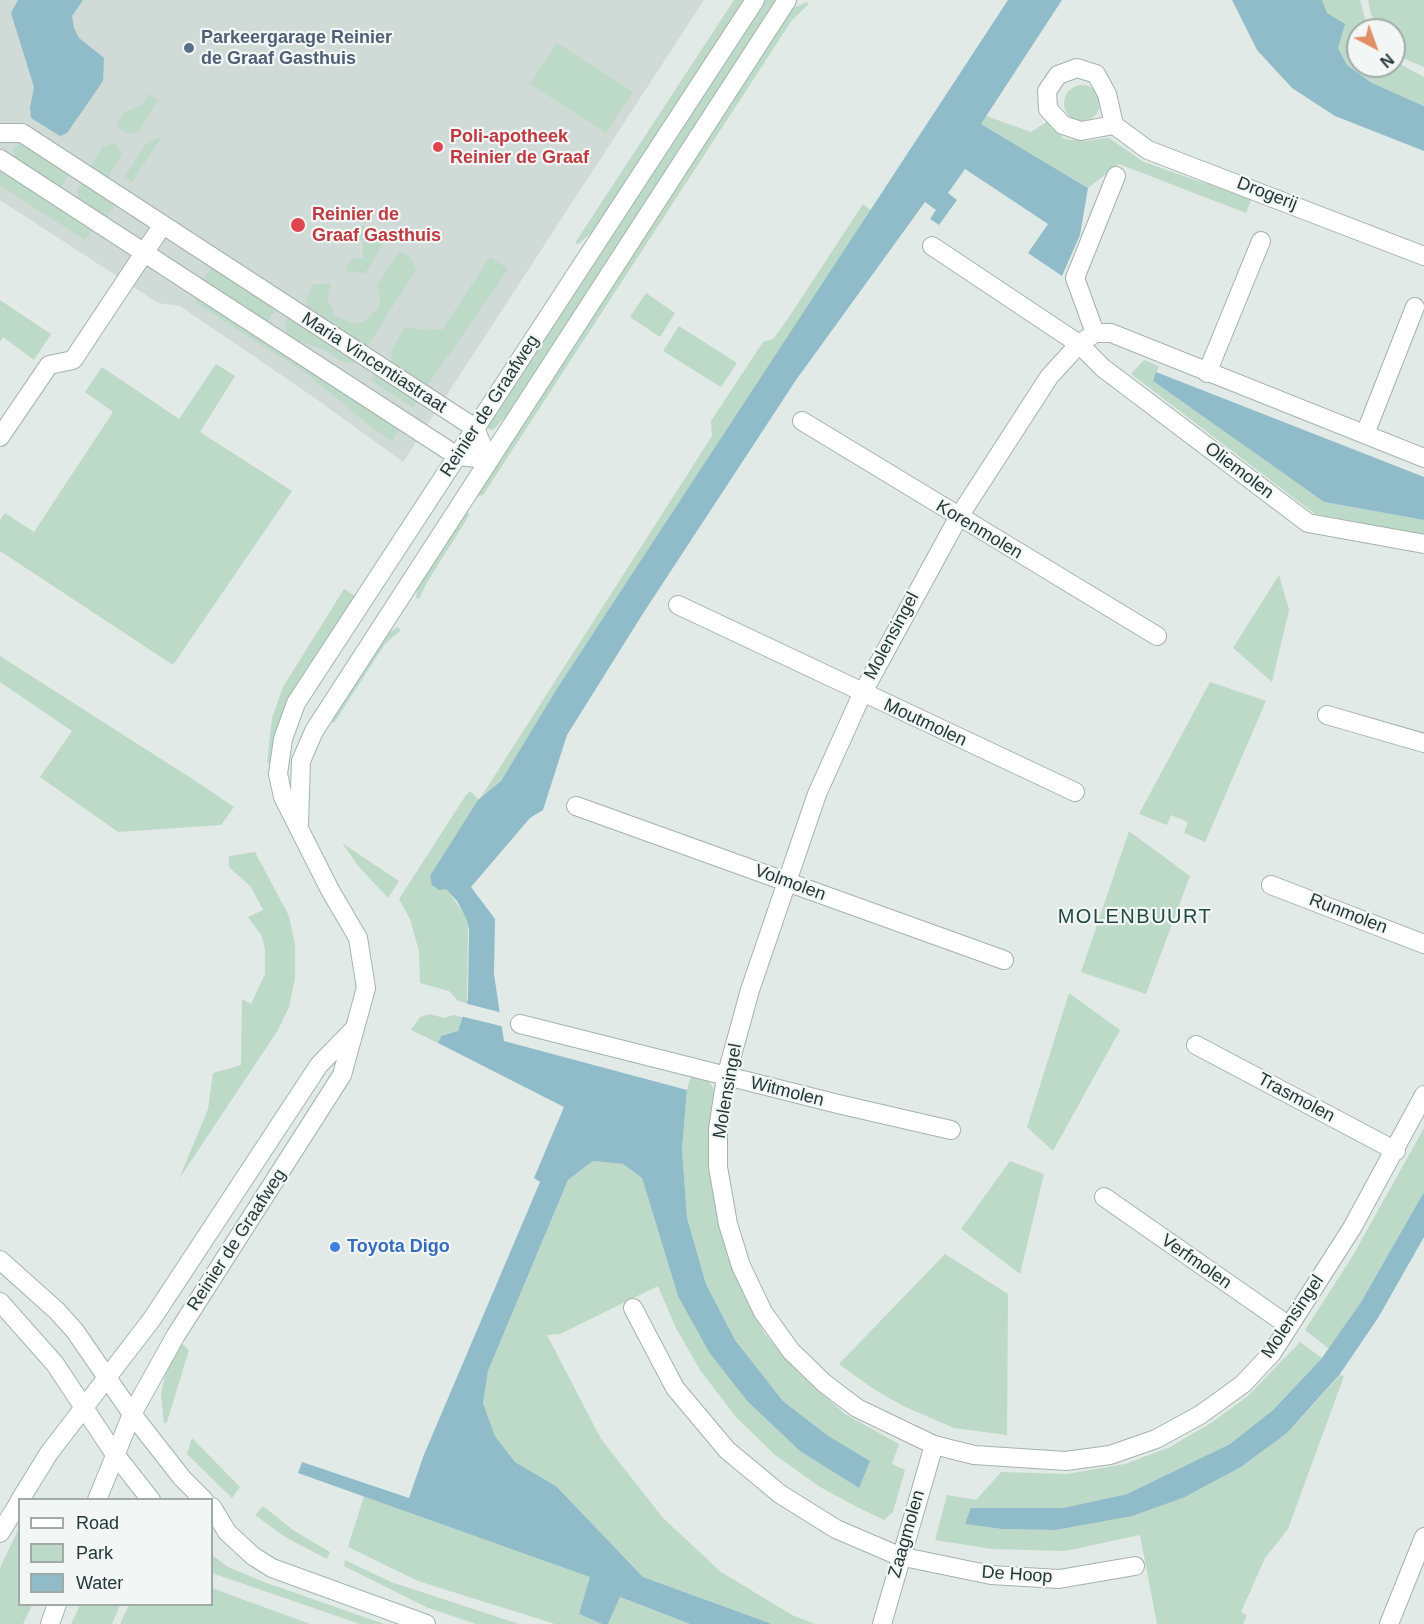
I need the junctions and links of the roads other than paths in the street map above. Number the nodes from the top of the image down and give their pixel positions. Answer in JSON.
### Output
{"nodes":[{"id":1,"x":755,"y":0,"type":"edge"},
{"id":2,"x":787,"y":0,"type":"edge"},
{"id":3,"x":1114,"y":125,"type":"dead end"},
{"id":4,"x":0,"y":133,"type":"edge"},
{"id":5,"x":0,"y":159,"type":"edge"},
{"id":6,"x":1116,"y":176,"type":"dead end"},
{"id":7,"x":162,"y":226,"type":"junction"},
{"id":8,"x":1261,"y":241,"type":"dead end"},
{"id":9,"x":932,"y":246,"type":"dead end"},
{"id":10,"x":145,"y":252,"type":"junction"},
{"id":11,"x":1424,"y":256,"type":"edge"},
{"id":12,"x":1415,"y":307,"type":"dead end"},
{"id":13,"x":1095,"y":333,"type":"junction"},
{"id":14,"x":1079,"y":344,"type":"junction"},
{"id":15,"x":1207,"y":373,"type":"junction"},
{"id":16,"x":802,"y":421,"type":"dead end"},
{"id":17,"x":475,"y":428,"type":"junction"},
{"id":18,"x":1365,"y":434,"type":"junction"},
{"id":19,"x":0,"y":437,"type":"edge"},
{"id":20,"x":457,"y":456,"type":"junction"},
{"id":21,"x":1424,"y":458,"type":"edge"},
{"id":22,"x":488,"y":459,"type":"junction"},
{"id":23,"x":958,"y":518,"type":"junction"},
{"id":24,"x":1424,"y":544,"type":"edge"},
{"id":25,"x":678,"y":605,"type":"dead end"},
{"id":26,"x":1157,"y":636,"type":"dead end"},
{"id":27,"x":862,"y":693,"type":"junction"},
{"id":28,"x":1327,"y":715,"type":"dead end"},
{"id":29,"x":1424,"y":743,"type":"edge"},
{"id":30,"x":1075,"y":792,"type":"dead end"},
{"id":31,"x":576,"y":806,"type":"dead end"},
{"id":32,"x":299,"y":826,"type":"junction"},
{"id":33,"x":785,"y":881,"type":"junction"},
{"id":34,"x":1271,"y":885,"type":"dead end"},
{"id":35,"x":1424,"y":944,"type":"edge"},
{"id":36,"x":1004,"y":960,"type":"dead end"},
{"id":37,"x":520,"y":1024,"type":"dead end"},
{"id":38,"x":357,"y":1026,"type":"junction"},
{"id":39,"x":1196,"y":1045,"type":"dead end"},
{"id":40,"x":726,"y":1077,"type":"junction"},
{"id":41,"x":1424,"y":1095,"type":"edge"},
{"id":42,"x":951,"y":1130,"type":"dead end"},
{"id":43,"x":1396,"y":1151,"type":"junction"},
{"id":44,"x":1104,"y":1197,"type":"dead end"},
{"id":45,"x":0,"y":1260,"type":"edge"},
{"id":46,"x":0,"y":1302,"type":"edge"},
{"id":47,"x":633,"y":1308,"type":"dead end"},
{"id":48,"x":1289,"y":1326,"type":"junction"},
{"id":49,"x":106,"y":1378,"type":"junction"},
{"id":50,"x":85,"y":1407,"type":"junction"},
{"id":51,"x":132,"y":1414,"type":"junction"},
{"id":52,"x":934,"y":1445,"type":"junction"},
{"id":53,"x":114,"y":1453,"type":"junction"},
{"id":54,"x":21,"y":1498,"type":"edge"},
{"id":55,"x":98,"y":1498,"type":"edge"},
{"id":56,"x":149,"y":1498,"type":"edge"},
{"id":57,"x":202,"y":1498,"type":"edge"},
{"id":58,"x":18,"y":1503,"type":"edge"},
{"id":59,"x":213,"y":1510,"type":"edge"},
{"id":60,"x":219,"y":1530,"type":"edge"},
{"id":61,"x":0,"y":1533,"type":"edge"},
{"id":62,"x":1424,"y":1537,"type":"edge"},
{"id":63,"x":899,"y":1556,"type":"junction"},
{"id":64,"x":1135,"y":1566,"type":"dead end"},
{"id":65,"x":57,"y":1606,"type":"edge"},
{"id":66,"x":50,"y":1624,"type":"edge"},
{"id":67,"x":426,"y":1624,"type":"edge"},
{"id":68,"x":882,"y":1624,"type":"edge"},
{"id":69,"x":1389,"y":1624,"type":"edge"}],
"edges":[{"from":1,"to":17,"type":"street","name":"Reinier de Graafweg"},
{"from":2,"to":22,"type":"street","name":"Reinier de Graafweg"},
{"from":3,"to":11,"type":"street","name":"Drogerij"},
{"from":4,"to":7,"type":"street","name":"Maria Vincentiastraat"},
{"from":5,"to":10,"type":"street","name":"Maria Vincentiastraat"},
{"from":6,"to":13,"type":"street"},
{"from":7,"to":10,"type":"street"},
{"from":7,"to":17,"type":"street","name":"Maria Vincentiastraat"},
{"from":8,"to":15,"type":"street"},
{"from":9,"to":14,"type":"street","name":"Oliemolen"},
{"from":10,"to":19,"type":"street"},
{"from":10,"to":20,"type":"street","name":"Maria Vincentiastraat"},
{"from":12,"to":18,"type":"street"},
{"from":13,"to":14,"type":"street"},
{"from":13,"to":15,"type":"street"},
{"from":14,"to":23,"type":"street","name":"Molensingel"},
{"from":14,"to":24,"type":"street","name":"Oliemolen"},
{"from":15,"to":18,"type":"street"},
{"from":16,"to":23,"type":"street","name":"Korenmolen"},
{"from":17,"to":20,"type":"street","name":"Reinier de Graafweg"},
{"from":17,"to":22,"type":"street"},
{"from":18,"to":21,"type":"street"},
{"from":20,"to":22,"type":"street","name":"Maria Vincentiastraat"},
{"from":20,"to":32,"type":"street","name":"Reinier de Graafweg"},
{"from":22,"to":32,"type":"street","name":"Reinier de Graafweg"},
{"from":23,"to":26,"type":"street","name":"Korenmolen"},
{"from":23,"to":27,"type":"street","name":"Molensingel"},
{"from":25,"to":27,"type":"street","name":"Moutmolen"},
{"from":27,"to":30,"type":"street","name":"Moutmolen"},
{"from":27,"to":33,"type":"street","name":"Molensingel"},
{"from":28,"to":29,"type":"street"},
{"from":31,"to":33,"type":"street","name":"Volmolen"},
{"from":32,"to":38,"type":"street","name":"Reinier de Graafweg"},
{"from":33,"to":36,"type":"street","name":"Volmolen"},
{"from":33,"to":40,"type":"street","name":"Molensingel"},
{"from":34,"to":35,"type":"street","name":"Runmolen"},
{"from":37,"to":40,"type":"street","name":"Witmolen"},
{"from":38,"to":49,"type":"street","name":"Reinier de Graafweg"},
{"from":38,"to":51,"type":"street","name":"Reinier de Graafweg"},
{"from":39,"to":43,"type":"street","name":"Trasmolen"},
{"from":40,"to":42,"type":"street","name":"Witmolen"},
{"from":40,"to":52,"type":"street","name":"Molensingel"},
{"from":41,"to":43,"type":"street","name":"Molensingel"},
{"from":43,"to":48,"type":"street","name":"Molensingel"},
{"from":44,"to":48,"type":"street","name":"Verfmolen"},
{"from":45,"to":49,"type":"street"},
{"from":46,"to":50,"type":"street"},
{"from":47,"to":63,"type":"street","name":"De Hoop"},
{"from":48,"to":52,"type":"street","name":"Molensingel"},
{"from":49,"to":50,"type":"street","name":"Reinier de Graafweg"},
{"from":49,"to":51,"type":"street"},
{"from":50,"to":53,"type":"street"},
{"from":50,"to":54,"type":"street","name":"Reinier de Graafweg"},
{"from":51,"to":53,"type":"street","name":"Reinier de Graafweg"},
{"from":51,"to":57,"type":"street"},
{"from":52,"to":63,"type":"street","name":"Zaagmolen"},
{"from":53,"to":55,"type":"street","name":"Reinier de Graafweg"},
{"from":53,"to":56,"type":"street"},
{"from":58,"to":61,"type":"street","name":"Reinier de Graafweg"},
{"from":59,"to":60,"type":"street"},
{"from":60,"to":67,"type":"street"},
{"from":62,"to":69,"type":"street"},
{"from":63,"to":64,"type":"street","name":"De Hoop"},
{"from":63,"to":68,"type":"street","name":"Zaagmolen"},
{"from":65,"to":66,"type":"street"}]}
